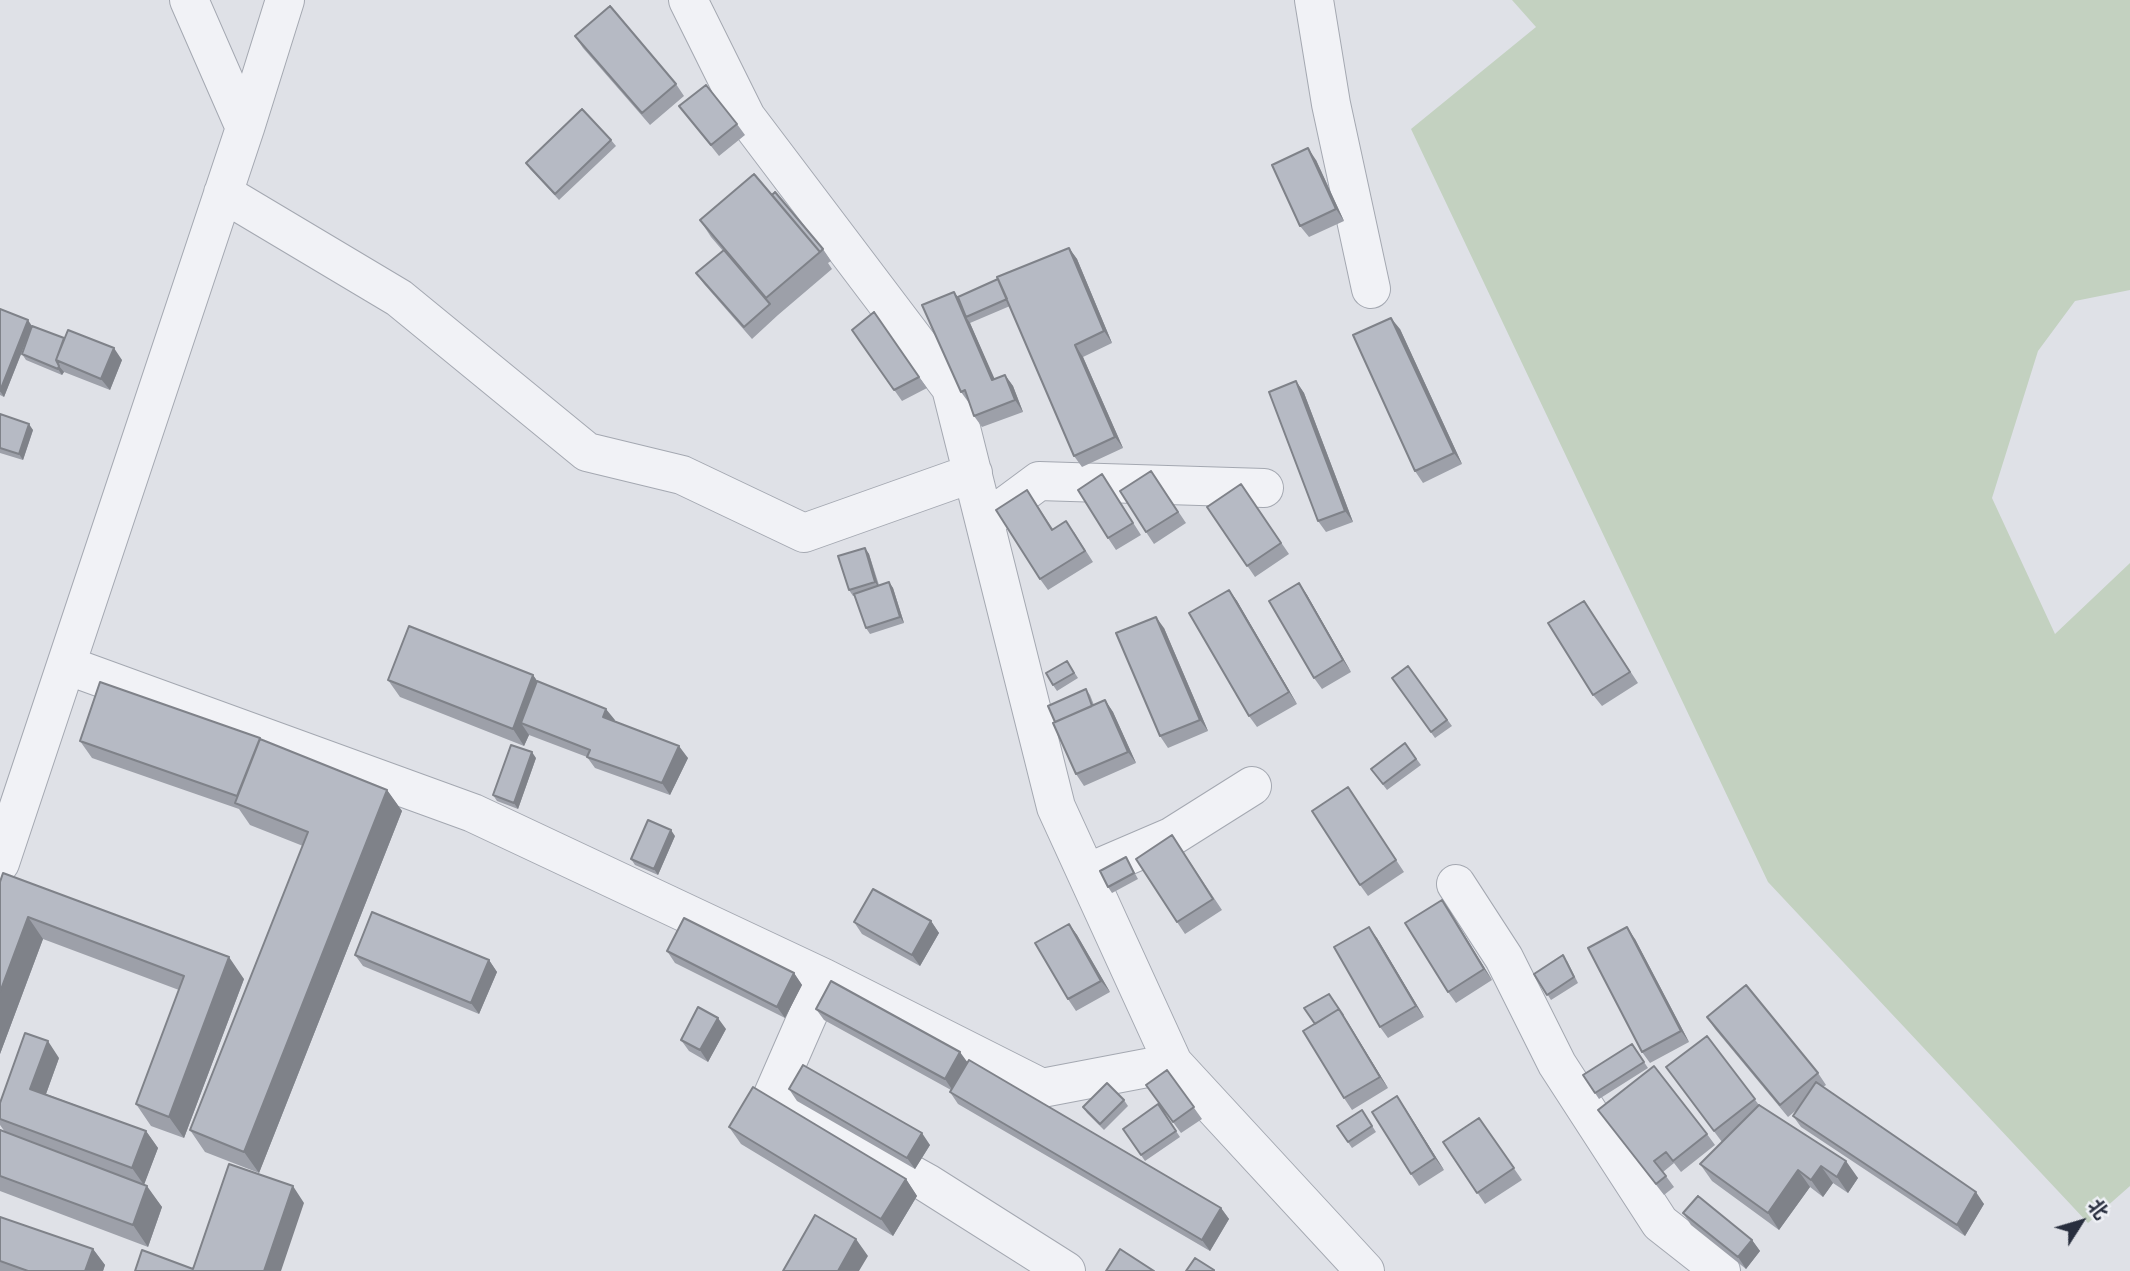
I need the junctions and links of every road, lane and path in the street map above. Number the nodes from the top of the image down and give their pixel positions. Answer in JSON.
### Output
{"nodes":[{"id":1,"x":189,"y":0,"type":"edge"},
{"id":2,"x":285,"y":0,"type":"edge"},
{"id":3,"x":688,"y":0,"type":"edge"},
{"id":4,"x":1314,"y":0,"type":"edge"},
{"id":5,"x":245,"y":128,"type":"junction"},
{"id":6,"x":223,"y":193,"type":"junction"},
{"id":7,"x":1371,"y":289,"type":"dead end"},
{"id":8,"x":973,"y":473,"type":"junction"},
{"id":9,"x":1264,"y":488,"type":"dead end"},
{"id":10,"x":985,"y":521,"type":"junction"},
{"id":11,"x":66,"y":665,"type":"junction"},
{"id":12,"x":1252,"y":786,"type":"dead end"},
{"id":13,"x":0,"y":863,"type":"edge"},
{"id":14,"x":1087,"y":873,"type":"junction"},
{"id":15,"x":1456,"y":884,"type":"dead end"},
{"id":16,"x":824,"y":978,"type":"junction"},
{"id":17,"x":1174,"y":1063,"type":"junction"},
{"id":18,"x":1066,"y":1271,"type":"edge"},
{"id":19,"x":1365,"y":1271,"type":"edge"},
{"id":20,"x":1721,"y":1271,"type":"edge"}],
"edges":[{"from":1,"to":5,"type":"street"},
{"from":2,"to":5,"type":"street"},
{"from":3,"to":8,"type":"street"},
{"from":4,"to":7,"type":"street"},
{"from":5,"to":6,"type":"street"},
{"from":6,"to":8,"type":"street"},
{"from":6,"to":11,"type":"street"},
{"from":8,"to":10,"type":"street"},
{"from":9,"to":10,"type":"street"},
{"from":10,"to":14,"type":"street"},
{"from":11,"to":13,"type":"street"},
{"from":11,"to":16,"type":"street"},
{"from":12,"to":14,"type":"street"},
{"from":14,"to":17,"type":"street"},
{"from":15,"to":20,"type":"street"},
{"from":16,"to":17,"type":"street"},
{"from":16,"to":18,"type":"street"},
{"from":17,"to":19,"type":"street"}]}
